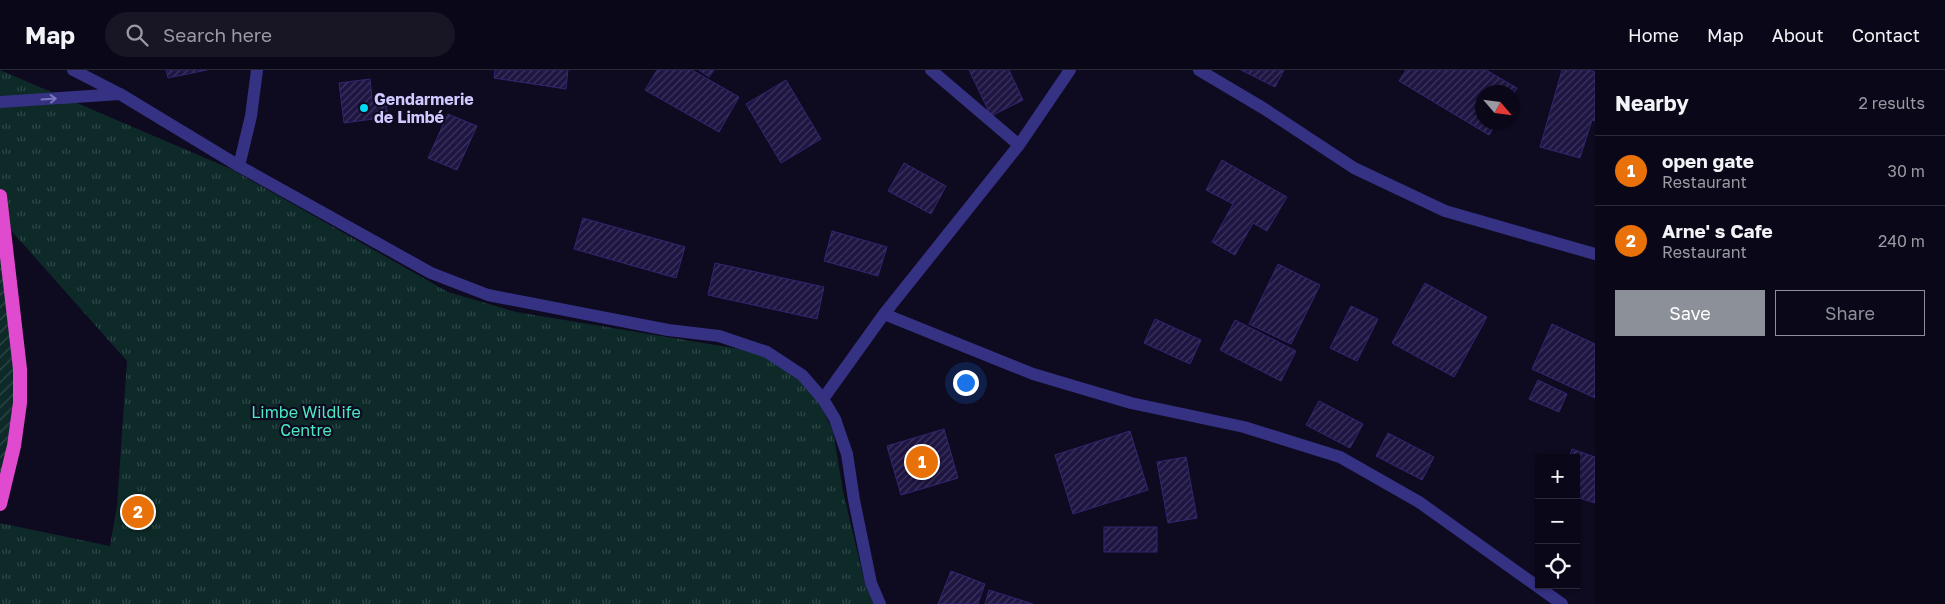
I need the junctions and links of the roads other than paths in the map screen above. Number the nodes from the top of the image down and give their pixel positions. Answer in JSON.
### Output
{"nodes":[{"id":1,"x":73,"y":70,"type":"edge"},
{"id":2,"x":257,"y":70,"type":"edge"},
{"id":3,"x":932,"y":70,"type":"edge"},
{"id":4,"x":1070,"y":70,"type":"edge"},
{"id":5,"x":1199,"y":70,"type":"edge"},
{"id":6,"x":120,"y":94,"type":"junction"},
{"id":7,"x":0,"y":102,"type":"edge"},
{"id":8,"x":1018,"y":145,"type":"junction"},
{"id":9,"x":239,"y":166,"type":"junction"},
{"id":10,"x":0,"y":196,"type":"edge"},
{"id":11,"x":1595,"y":254,"type":"edge"},
{"id":12,"x":884,"y":314,"type":"junction"},
{"id":13,"x":823,"y":399,"type":"junction"},
{"id":14,"x":0,"y":504,"type":"edge"},
{"id":15,"x":880,"y":604,"type":"edge"},
{"id":16,"x":1562,"y":604,"type":"edge"}],
"edges":[{"from":1,"to":6,"type":"street"},
{"from":2,"to":9,"type":"street"},
{"from":3,"to":8,"type":"street"},
{"from":4,"to":8,"type":"street"},
{"from":5,"to":11,"type":"street"},
{"from":7,"to":6,"type":"street","one_way":true},
{"from":6,"to":9,"type":"street"},
{"from":8,"to":12,"type":"street"},
{"from":9,"to":13,"type":"street"},
{"from":10,"to":14,"type":"highway"},
{"from":12,"to":13,"type":"street"},
{"from":12,"to":16,"type":"street"},
{"from":13,"to":15,"type":"street"}]}
